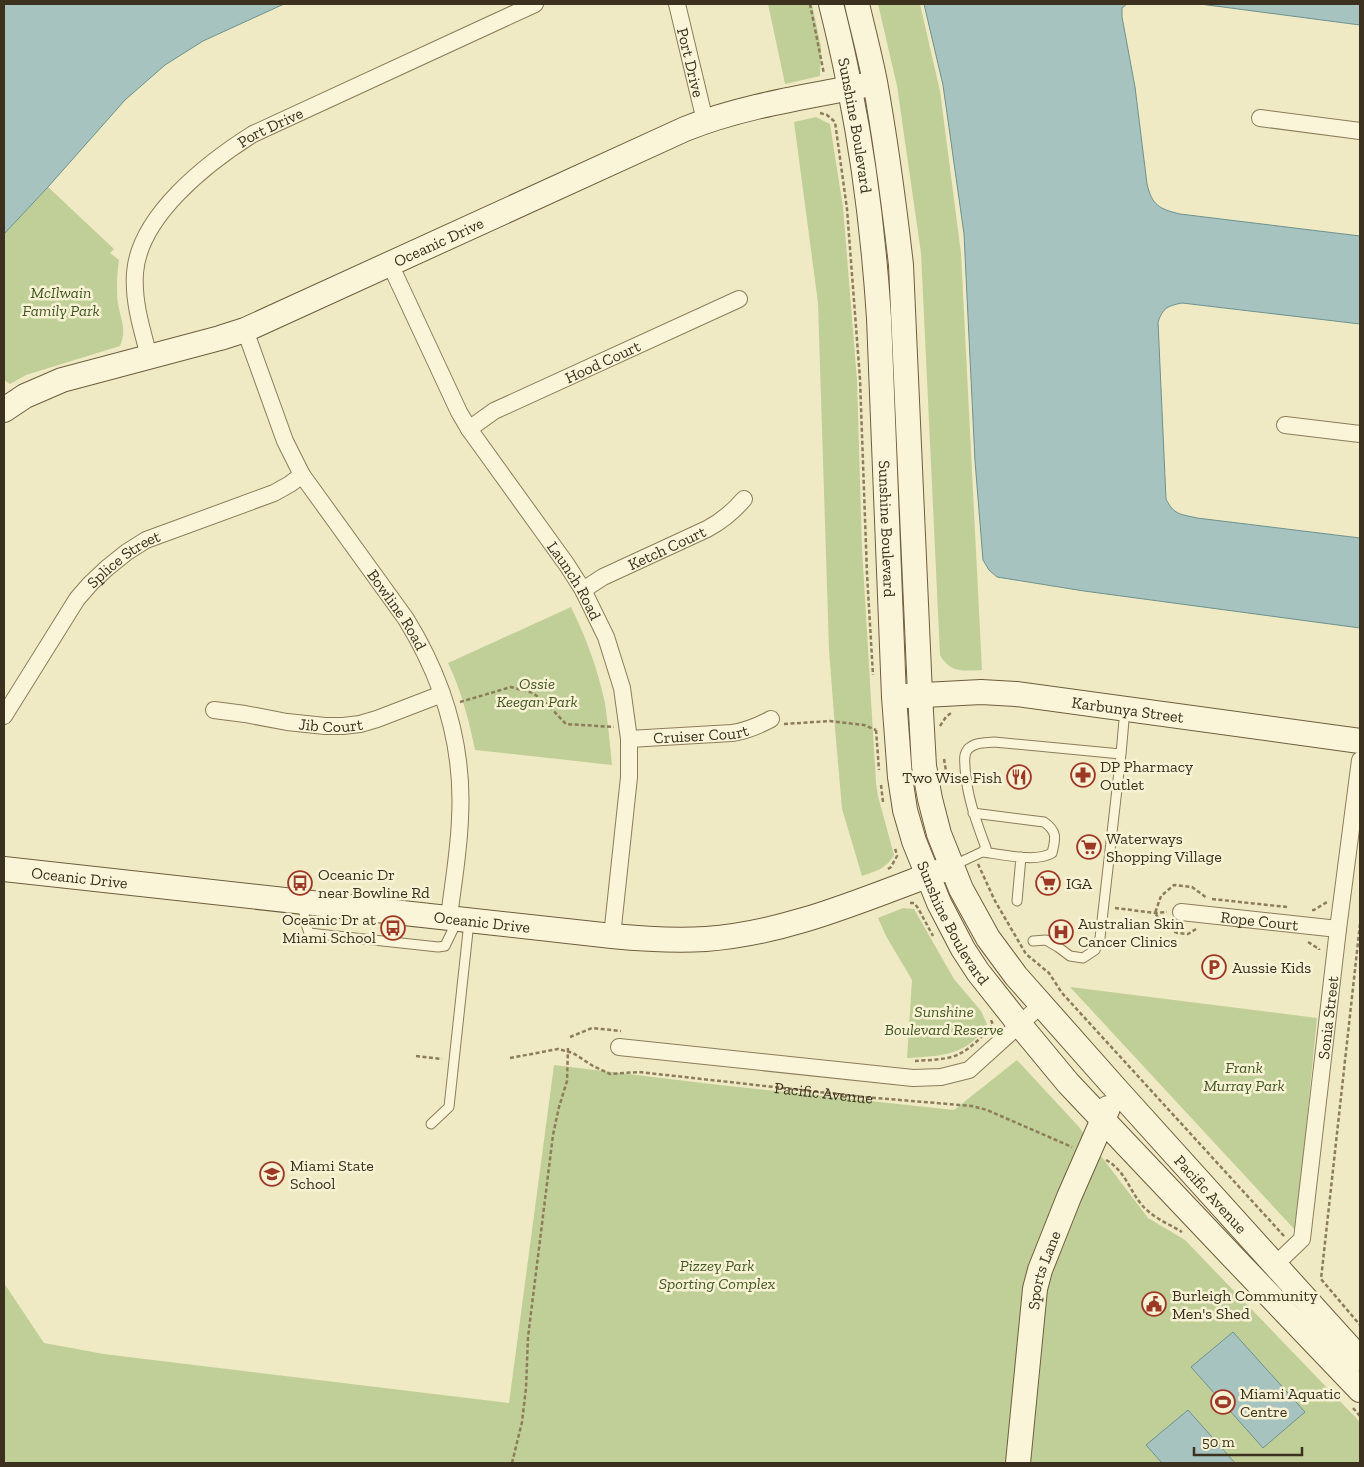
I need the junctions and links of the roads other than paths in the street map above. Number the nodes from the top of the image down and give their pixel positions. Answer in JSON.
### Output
{"nodes":[{"id":1,"x":534,"y":4,"type":"edge"},
{"id":2,"x":678,"y":4,"type":"edge"},
{"id":3,"x":831,"y":4,"type":"edge"},
{"id":4,"x":857,"y":4,"type":"edge"},
{"id":5,"x":875,"y":83,"type":"junction"},
{"id":6,"x":850,"y":88,"type":"junction"},
{"id":7,"x":1260,"y":118,"type":"dead end"},
{"id":8,"x":704,"y":121,"type":"junction"},
{"id":9,"x":1360,"y":131,"type":"edge"},
{"id":10,"x":390,"y":264,"type":"junction"},
{"id":11,"x":739,"y":299,"type":"dead end"},
{"id":12,"x":245,"y":330,"type":"junction"},
{"id":13,"x":149,"y":356,"type":"junction"},
{"id":14,"x":4,"y":410,"type":"edge"},
{"id":15,"x":1285,"y":425,"type":"dead end"},
{"id":16,"x":469,"y":429,"type":"junction"},
{"id":17,"x":1360,"y":434,"type":"edge"},
{"id":18,"x":302,"y":475,"type":"junction"},
{"id":19,"x":744,"y":499,"type":"dead end"},
{"id":20,"x":583,"y":590,"type":"junction"},
{"id":21,"x":442,"y":694,"type":"junction"},
{"id":22,"x":920,"y":694,"type":"junction"},
{"id":23,"x":894,"y":696,"type":"junction"},
{"id":24,"x":1125,"y":709,"type":"junction"},
{"id":25,"x":214,"y":710,"type":"dead end"},
{"id":26,"x":4,"y":716,"type":"edge"},
{"id":27,"x":771,"y":719,"type":"road end"},
{"id":28,"x":628,"y":733,"type":"junction"},
{"id":29,"x":1360,"y":740,"type":"edge"},
{"id":30,"x":1120,"y":754,"type":"junction"},
{"id":31,"x":1360,"y":760,"type":"edge"},
{"id":32,"x":973,"y":813,"type":"junction"},
{"id":33,"x":984,"y":850,"type":"junction"},
{"id":34,"x":1021,"y":857,"type":"junction"},
{"id":35,"x":951,"y":866,"type":"junction"},
{"id":36,"x":4,"y":868,"type":"edge"},
{"id":37,"x":927,"y":875,"type":"junction"},
{"id":38,"x":1016,"y":901,"type":"dead end"},
{"id":39,"x":303,"y":902,"type":"junction"},
{"id":40,"x":1181,"y":912,"type":"road end"},
{"id":41,"x":459,"y":918,"type":"junction"},
{"id":42,"x":1338,"y":929,"type":"junction"},
{"id":43,"x":612,"y":936,"type":"junction"},
{"id":44,"x":1033,"y":941,"type":"dead end"},
{"id":45,"x":1041,"y":1005,"type":"junction"},
{"id":46,"x":1020,"y":1024,"type":"junction"},
{"id":47,"x":618,"y":1047,"type":"dead end"},
{"id":48,"x":1117,"y":1090,"type":"junction"},
{"id":49,"x":1102,"y":1119,"type":"junction"},
{"id":50,"x":431,"y":1124,"type":"dead end"},
{"id":51,"x":1276,"y":1264,"type":"junction"},
{"id":52,"x":1360,"y":1359,"type":"edge"},
{"id":53,"x":1360,"y":1390,"type":"edge"},
{"id":54,"x":1018,"y":1463,"type":"edge"}],
"edges":[{"from":1,"to":13,"type":"street","name":"Port Drive"},
{"from":2,"to":8,"type":"street","name":"Port Drive"},
{"from":3,"to":6,"type":"main road","name":"Sunshine Boulevard"},
{"from":4,"to":5,"type":"main road","name":"Sunshine Boulevard"},
{"from":5,"to":6,"type":"main road","name":"Oceanic Drive"},
{"from":5,"to":22,"type":"main road","name":"Sunshine Boulevard"},
{"from":6,"to":8,"type":"main road","name":"Oceanic Drive"},
{"from":6,"to":23,"type":"main road","name":"Sunshine Boulevard"},
{"from":7,"to":9,"type":"street"},
{"from":8,"to":10,"type":"main road","name":"Oceanic Drive"},
{"from":10,"to":12,"type":"main road","name":"Oceanic Drive"},
{"from":10,"to":16,"type":"street","name":"Launch Road"},
{"from":11,"to":16,"type":"street","name":"Hood Court"},
{"from":12,"to":13,"type":"main road","name":"Oceanic Drive"},
{"from":12,"to":18,"type":"street","name":"Bowline Road"},
{"from":13,"to":14,"type":"main road","name":"Oceanic Drive"},
{"from":15,"to":17,"type":"street"},
{"from":16,"to":20,"type":"street","name":"Launch Road"},
{"from":18,"to":21,"type":"street","name":"Bowline Road"},
{"from":18,"to":26,"type":"street","name":"Splice Street"},
{"from":19,"to":20,"type":"street","name":"Ketch Court"},
{"from":20,"to":28,"type":"street","name":"Launch Road"},
{"from":21,"to":25,"type":"street","name":"Jib Court"},
{"from":21,"to":41,"type":"street","name":"Bowline Road"},
{"from":22,"to":23,"type":"main road","name":"Karbunya Street"},
{"from":22,"to":24,"type":"main road","name":"Karbunya Street"},
{"from":22,"to":35,"type":"main road","name":"Sunshine Boulevard"},
{"from":23,"to":37,"type":"main road","name":"Sunshine Boulevard"},
{"from":24,"to":29,"type":"main road","name":"Karbunya Street"},
{"from":24,"to":30,"type":"lane"},
{"from":27,"to":28,"type":"street","name":"Cruiser Court"},
{"from":28,"to":43,"type":"street","name":"Launch Road"},
{"from":30,"to":32,"type":"lane"},
{"from":30,"to":44,"type":"lane"},
{"from":31,"to":42,"type":"street","name":"Sonia Street"},
{"from":32,"to":33,"type":"lane"},
{"from":32,"to":34,"type":"lane"},
{"from":33,"to":34,"type":"lane"},
{"from":33,"to":35,"type":"lane"},
{"from":34,"to":38,"type":"lane"},
{"from":35,"to":37,"type":"main road","name":"Oceanic Drive"},
{"from":35,"to":45,"type":"main road","name":"Sunshine Boulevard"},
{"from":36,"to":39,"type":"main road","name":"Oceanic Drive"},
{"from":37,"to":43,"type":"main road","name":"Oceanic Drive"},
{"from":37,"to":46,"type":"main road","name":"Sunshine Boulevard"},
{"from":39,"to":41,"type":"main road","name":"Oceanic Drive"},
{"from":39,"to":41,"type":"lane"},
{"from":40,"to":42,"type":"street","name":"Rope Court"},
{"from":41,"to":43,"type":"main road","name":"Oceanic Drive"},
{"from":41,"to":50,"type":"lane"},
{"from":42,"to":51,"type":"street","name":"Sonia Street"},
{"from":45,"to":46,"type":"street","name":"Pacific Avenue"},
{"from":45,"to":48,"type":"main road","name":"Pacific Avenue"},
{"from":46,"to":47,"type":"street","name":"Pacific Avenue"},
{"from":46,"to":49,"type":"main road","name":"Pacific Avenue"},
{"from":48,"to":49,"type":"main road","name":"Sports Lane"},
{"from":48,"to":51,"type":"main road","name":"Pacific Avenue"},
{"from":49,"to":53,"type":"main road","name":"Pacific Avenue"},
{"from":49,"to":54,"type":"main road","name":"Sports Lane"},
{"from":51,"to":52,"type":"main road","name":"Pacific Avenue"}]}
